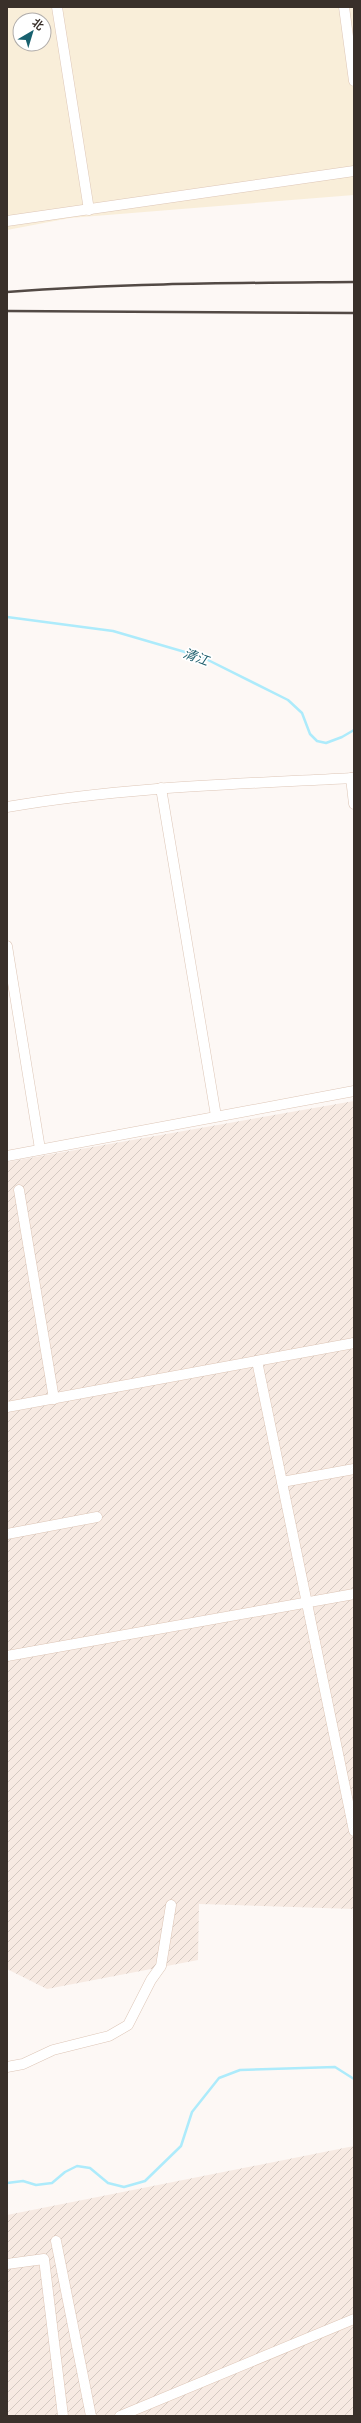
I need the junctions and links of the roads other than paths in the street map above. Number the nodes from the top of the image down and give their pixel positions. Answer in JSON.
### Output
{"nodes":[{"id":1,"x":57,"y":7,"type":"edge"},
{"id":2,"x":344,"y":7,"type":"edge"},
{"id":3,"x":354,"y":81,"type":"edge"},
{"id":4,"x":354,"y":171,"type":"edge"},
{"id":5,"x":90,"y":210,"type":"junction"},
{"id":6,"x":7,"y":221,"type":"edge"},
{"id":7,"x":352,"y":778,"type":"edge"},
{"id":8,"x":161,"y":788,"type":"junction"},
{"id":9,"x":354,"y":804,"type":"edge"},
{"id":10,"x":7,"y":807,"type":"edge"},
{"id":11,"x":7,"y":946,"type":"edge"},
{"id":12,"x":354,"y":1091,"type":"edge"},
{"id":13,"x":216,"y":1116,"type":"junction"},
{"id":14,"x":40,"y":1149,"type":"junction"},
{"id":15,"x":7,"y":1156,"type":"edge"},
{"id":16,"x":19,"y":1190,"type":"dead end"},
{"id":17,"x":354,"y":1343,"type":"edge"},
{"id":18,"x":257,"y":1361,"type":"junction"},
{"id":19,"x":54,"y":1398,"type":"junction"},
{"id":20,"x":7,"y":1407,"type":"edge"},
{"id":21,"x":354,"y":1469,"type":"edge"},
{"id":22,"x":282,"y":1482,"type":"junction"},
{"id":23,"x":97,"y":1517,"type":"dead end"},
{"id":24,"x":7,"y":1534,"type":"edge"},
{"id":25,"x":354,"y":1594,"type":"edge"},
{"id":26,"x":307,"y":1602,"type":"junction"},
{"id":27,"x":7,"y":1656,"type":"edge"},
{"id":28,"x":354,"y":1831,"type":"edge"},
{"id":29,"x":171,"y":1905,"type":"dead end"},
{"id":30,"x":7,"y":2067,"type":"edge"},
{"id":31,"x":56,"y":2241,"type":"dead end"},
{"id":32,"x":7,"y":2264,"type":"edge"},
{"id":33,"x":354,"y":2319,"type":"edge"},
{"id":34,"x":63,"y":2416,"type":"edge"},
{"id":35,"x":91,"y":2416,"type":"edge"},
{"id":36,"x":120,"y":2416,"type":"edge"}],
"edges":[{"from":1,"to":5,"type":"street"},
{"from":2,"to":3,"type":"street"},
{"from":4,"to":5,"type":"street"},
{"from":5,"to":6,"type":"street"},
{"from":7,"to":8,"type":"street"},
{"from":7,"to":9,"type":"street"},
{"from":8,"to":10,"type":"street"},
{"from":8,"to":13,"type":"street"},
{"from":11,"to":14,"type":"street"},
{"from":12,"to":13,"type":"street"},
{"from":13,"to":14,"type":"street"},
{"from":14,"to":15,"type":"street"},
{"from":16,"to":19,"type":"street"},
{"from":17,"to":18,"type":"street"},
{"from":18,"to":19,"type":"street"},
{"from":18,"to":22,"type":"street"},
{"from":19,"to":20,"type":"street"},
{"from":21,"to":22,"type":"street"},
{"from":22,"to":26,"type":"street"},
{"from":23,"to":24,"type":"street"},
{"from":25,"to":26,"type":"street"},
{"from":26,"to":27,"type":"street"},
{"from":26,"to":28,"type":"street"},
{"from":29,"to":30,"type":"street"},
{"from":31,"to":35,"type":"street"},
{"from":32,"to":34,"type":"street"},
{"from":33,"to":36,"type":"street"}]}
